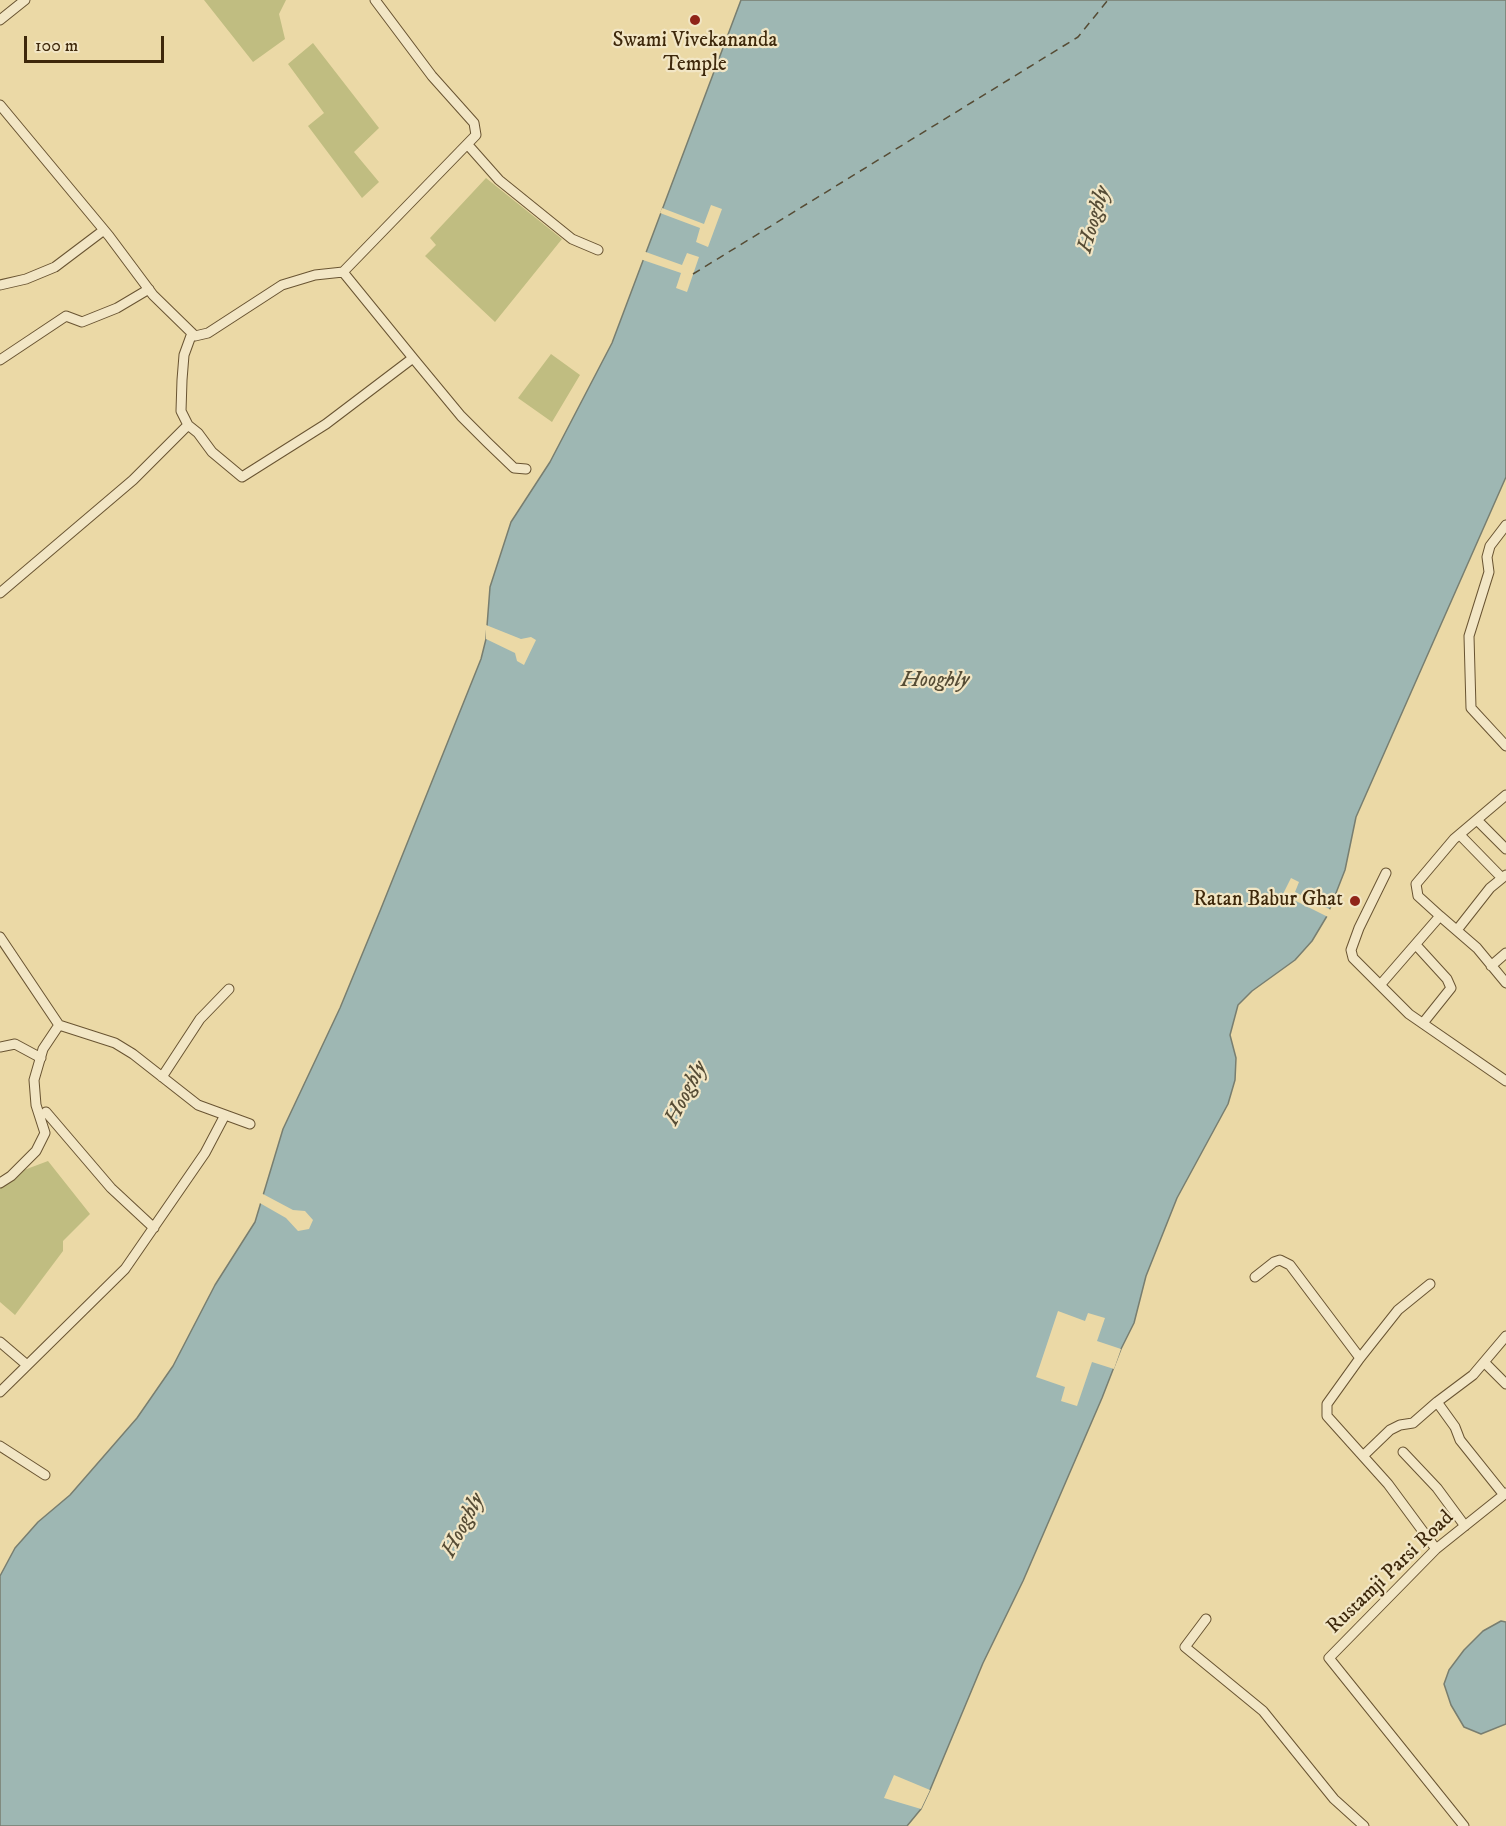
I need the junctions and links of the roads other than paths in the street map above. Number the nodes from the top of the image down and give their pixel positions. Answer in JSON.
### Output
{"nodes":[{"id":1,"x":25,"y":0,"type":"edge"},
{"id":2,"x":375,"y":0,"type":"edge"},
{"id":3,"x":0,"y":20,"type":"edge"},
{"id":4,"x":0,"y":105,"type":"edge"},
{"id":5,"x":468,"y":145,"type":"junction"},
{"id":6,"x":104,"y":230,"type":"junction"},
{"id":7,"x":598,"y":250,"type":"dead end"},
{"id":8,"x":343,"y":273,"type":"junction"},
{"id":9,"x":0,"y":285,"type":"edge"},
{"id":10,"x":149,"y":289,"type":"junction"},
{"id":11,"x":192,"y":333,"type":"junction"},
{"id":12,"x":413,"y":358,"type":"junction"},
{"id":13,"x":0,"y":360,"type":"edge"},
{"id":14,"x":188,"y":425,"type":"junction"},
{"id":15,"x":526,"y":469,"type":"dead end"},
{"id":16,"x":1506,"y":525,"type":"edge"},
{"id":17,"x":0,"y":593,"type":"edge"},
{"id":18,"x":1506,"y":747,"type":"edge"},
{"id":19,"x":1506,"y":795,"type":"edge"},
{"id":20,"x":1477,"y":820,"type":"junction"},
{"id":21,"x":1460,"y":836,"type":"junction"},
{"id":22,"x":1506,"y":849,"type":"edge"},
{"id":23,"x":1386,"y":873,"type":"dead end"},
{"id":24,"x":1504,"y":876,"type":"edge"},
{"id":25,"x":1440,"y":916,"type":"junction"},
{"id":26,"x":1457,"y":930,"type":"junction"},
{"id":27,"x":0,"y":937,"type":"edge"},
{"id":28,"x":1416,"y":945,"type":"junction"},
{"id":29,"x":1506,"y":953,"type":"edge"},
{"id":30,"x":1491,"y":966,"type":"junction"},
{"id":31,"x":1506,"y":983,"type":"edge"},
{"id":32,"x":1381,"y":984,"type":"junction"},
{"id":33,"x":229,"y":989,"type":"dead end"},
{"id":34,"x":1423,"y":1023,"type":"junction"},
{"id":35,"x":59,"y":1025,"type":"junction"},
{"id":36,"x":0,"y":1047,"type":"edge"},
{"id":37,"x":41,"y":1058,"type":"junction"},
{"id":38,"x":162,"y":1077,"type":"junction"},
{"id":39,"x":1506,"y":1081,"type":"edge"},
{"id":40,"x":46,"y":1112,"type":"dead end"},
{"id":41,"x":225,"y":1115,"type":"junction"},
{"id":42,"x":250,"y":1124,"type":"dead end"},
{"id":43,"x":0,"y":1183,"type":"edge"},
{"id":44,"x":154,"y":1228,"type":"junction"},
{"id":45,"x":1255,"y":1277,"type":"dead end"},
{"id":46,"x":1430,"y":1284,"type":"dead end"},
{"id":47,"x":1506,"y":1336,"type":"edge"},
{"id":48,"x":0,"y":1342,"type":"edge"},
{"id":49,"x":1360,"y":1358,"type":"junction"},
{"id":50,"x":1484,"y":1362,"type":"junction"},
{"id":51,"x":27,"y":1365,"type":"junction"},
{"id":52,"x":1506,"y":1384,"type":"edge"},
{"id":53,"x":0,"y":1392,"type":"edge"},
{"id":54,"x":1437,"y":1402,"type":"junction"},
{"id":55,"x":0,"y":1446,"type":"edge"},
{"id":56,"x":1403,"y":1452,"type":"dead end"},
{"id":57,"x":1363,"y":1456,"type":"junction"},
{"id":58,"x":45,"y":1475,"type":"dead end"},
{"id":59,"x":1505,"y":1494,"type":"edge"},
{"id":60,"x":1465,"y":1526,"type":"junction"},
{"id":61,"x":1436,"y":1549,"type":"junction"},
{"id":62,"x":1206,"y":1618,"type":"dead end"},
{"id":63,"x":1364,"y":1826,"type":"edge"},
{"id":64,"x":1464,"y":1826,"type":"edge"}],
"edges":[{"from":1,"to":3,"type":"street"},
{"from":2,"to":5,"type":"street"},
{"from":4,"to":6,"type":"street"},
{"from":5,"to":7,"type":"street"},
{"from":5,"to":8,"type":"street"},
{"from":6,"to":9,"type":"street"},
{"from":6,"to":10,"type":"street"},
{"from":8,"to":11,"type":"street"},
{"from":8,"to":12,"type":"street"},
{"from":10,"to":11,"type":"street"},
{"from":10,"to":13,"type":"street"},
{"from":11,"to":14,"type":"street"},
{"from":12,"to":14,"type":"street"},
{"from":12,"to":15,"type":"street"},
{"from":14,"to":17,"type":"street"},
{"from":16,"to":18,"type":"street"},
{"from":19,"to":20,"type":"street"},
{"from":20,"to":21,"type":"street"},
{"from":20,"to":22,"type":"street"},
{"from":21,"to":24,"type":"street"},
{"from":21,"to":25,"type":"street"},
{"from":23,"to":32,"type":"street"},
{"from":24,"to":26,"type":"street"},
{"from":25,"to":26,"type":"street"},
{"from":25,"to":28,"type":"street"},
{"from":26,"to":30,"type":"street"},
{"from":27,"to":35,"type":"street"},
{"from":28,"to":32,"type":"street"},
{"from":28,"to":34,"type":"street"},
{"from":29,"to":30,"type":"street"},
{"from":30,"to":31,"type":"street"},
{"from":32,"to":34,"type":"street"},
{"from":33,"to":38,"type":"street"},
{"from":34,"to":39,"type":"street"},
{"from":35,"to":37,"type":"street"},
{"from":35,"to":38,"type":"street"},
{"from":36,"to":37,"type":"street"},
{"from":37,"to":43,"type":"street"},
{"from":38,"to":41,"type":"street"},
{"from":40,"to":44,"type":"street"},
{"from":41,"to":42,"type":"street"},
{"from":41,"to":44,"type":"street"},
{"from":44,"to":51,"type":"street"},
{"from":45,"to":49,"type":"street"},
{"from":46,"to":49,"type":"street"},
{"from":47,"to":50,"type":"street"},
{"from":48,"to":51,"type":"street"},
{"from":49,"to":57,"type":"street"},
{"from":50,"to":52,"type":"street"},
{"from":50,"to":54,"type":"street"},
{"from":51,"to":53,"type":"street"},
{"from":54,"to":57,"type":"street"},
{"from":54,"to":59,"type":"street"},
{"from":55,"to":58,"type":"street"},
{"from":56,"to":60,"type":"street"},
{"from":57,"to":61,"type":"street"},
{"from":59,"to":60,"type":"street","name":"Rustamji Parsi Road"},
{"from":60,"to":61,"type":"street","name":"Rustamji Parsi Road"},
{"from":61,"to":64,"type":"street","name":"Rustamji Parsi Road"},
{"from":62,"to":63,"type":"street"}]}
